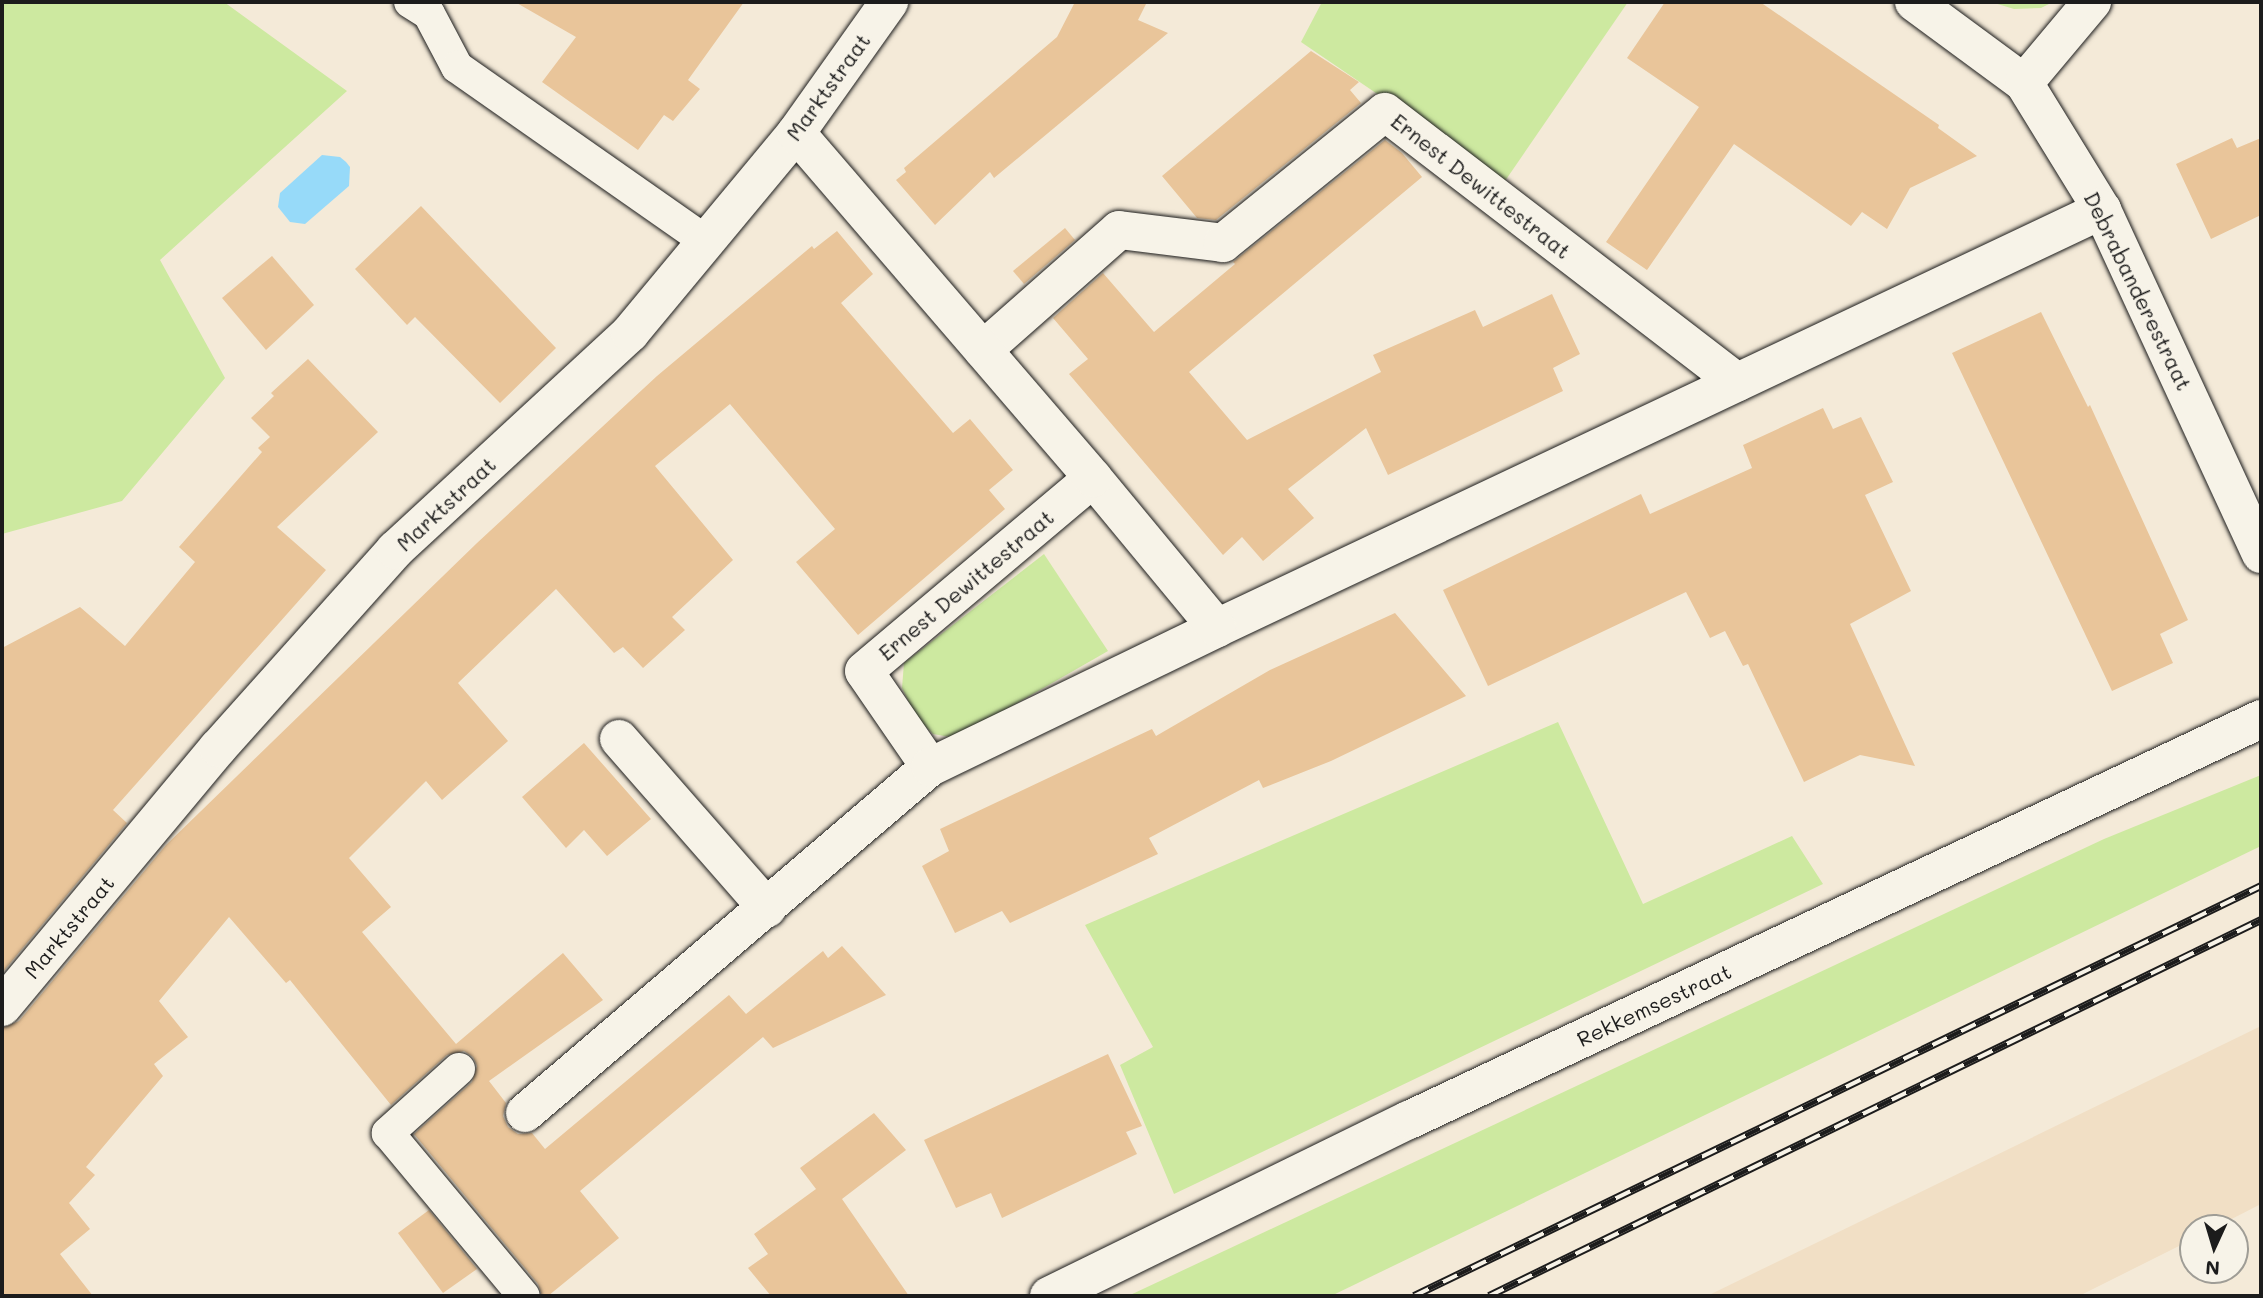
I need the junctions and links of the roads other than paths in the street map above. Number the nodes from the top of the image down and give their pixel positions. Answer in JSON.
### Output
{"nodes":[{"id":1,"x":410,"y":2,"type":"edge"},
{"id":2,"x":889,"y":2,"type":"edge"},
{"id":3,"x":1914,"y":2,"type":"edge"},
{"id":4,"x":2092,"y":2,"type":"edge"},
{"id":5,"x":2024,"y":83,"type":"junction"},
{"id":6,"x":796,"y":133,"type":"junction"},
{"id":7,"x":2102,"y":209,"type":"junction"},
{"id":8,"x":707,"y":242,"type":"junction"},
{"id":9,"x":983,"y":350,"type":"junction"},
{"id":10,"x":1737,"y":382,"type":"junction"},
{"id":11,"x":1093,"y":478,"type":"junction"},
{"id":12,"x":2261,"y":554,"type":"edge"},
{"id":13,"x":1217,"y":628,"type":"junction"},
{"id":14,"x":2261,"y":719,"type":"edge"},
{"id":15,"x":619,"y":739,"type":"dead end"},
{"id":16,"x":930,"y":767,"type":"junction"},
{"id":17,"x":766,"y":908,"type":"junction"},
{"id":18,"x":2,"y":1007,"type":"edge"},
{"id":19,"x":459,"y":1069,"type":"dead end"},
{"id":20,"x":525,"y":1113,"type":"dead end"},
{"id":21,"x":524,"y":1296,"type":"edge"},
{"id":22,"x":1049,"y":1296,"type":"edge"}],
"edges":[{"from":1,"to":8,"type":"lane"},
{"from":2,"to":6,"type":"street","name":"Marktstraat"},
{"from":3,"to":5,"type":"street","name":"Debrabanderestraat"},
{"from":4,"to":5,"type":"street"},
{"from":5,"to":7,"type":"street","name":"Debrabanderestraat"},
{"from":6,"to":8,"type":"street","name":"Marktstraat"},
{"from":6,"to":9,"type":"street"},
{"from":7,"to":10,"type":"street"},
{"from":7,"to":12,"type":"street","name":"Debrabanderestraat"},
{"from":8,"to":18,"type":"street","name":"Marktstraat"},
{"from":9,"to":10,"type":"street","name":"Ernest Dewittestraat"},
{"from":9,"to":11,"type":"street"},
{"from":10,"to":13,"type":"street"},
{"from":11,"to":13,"type":"street"},
{"from":11,"to":16,"type":"street","name":"Ernest Dewittestraat"},
{"from":13,"to":16,"type":"street"},
{"from":14,"to":22,"type":"street","name":"Rekkemsestraat"},
{"from":15,"to":17,"type":"street"},
{"from":16,"to":17,"type":"street"},
{"from":17,"to":20,"type":"street"},
{"from":19,"to":21,"type":"lane"}]}
